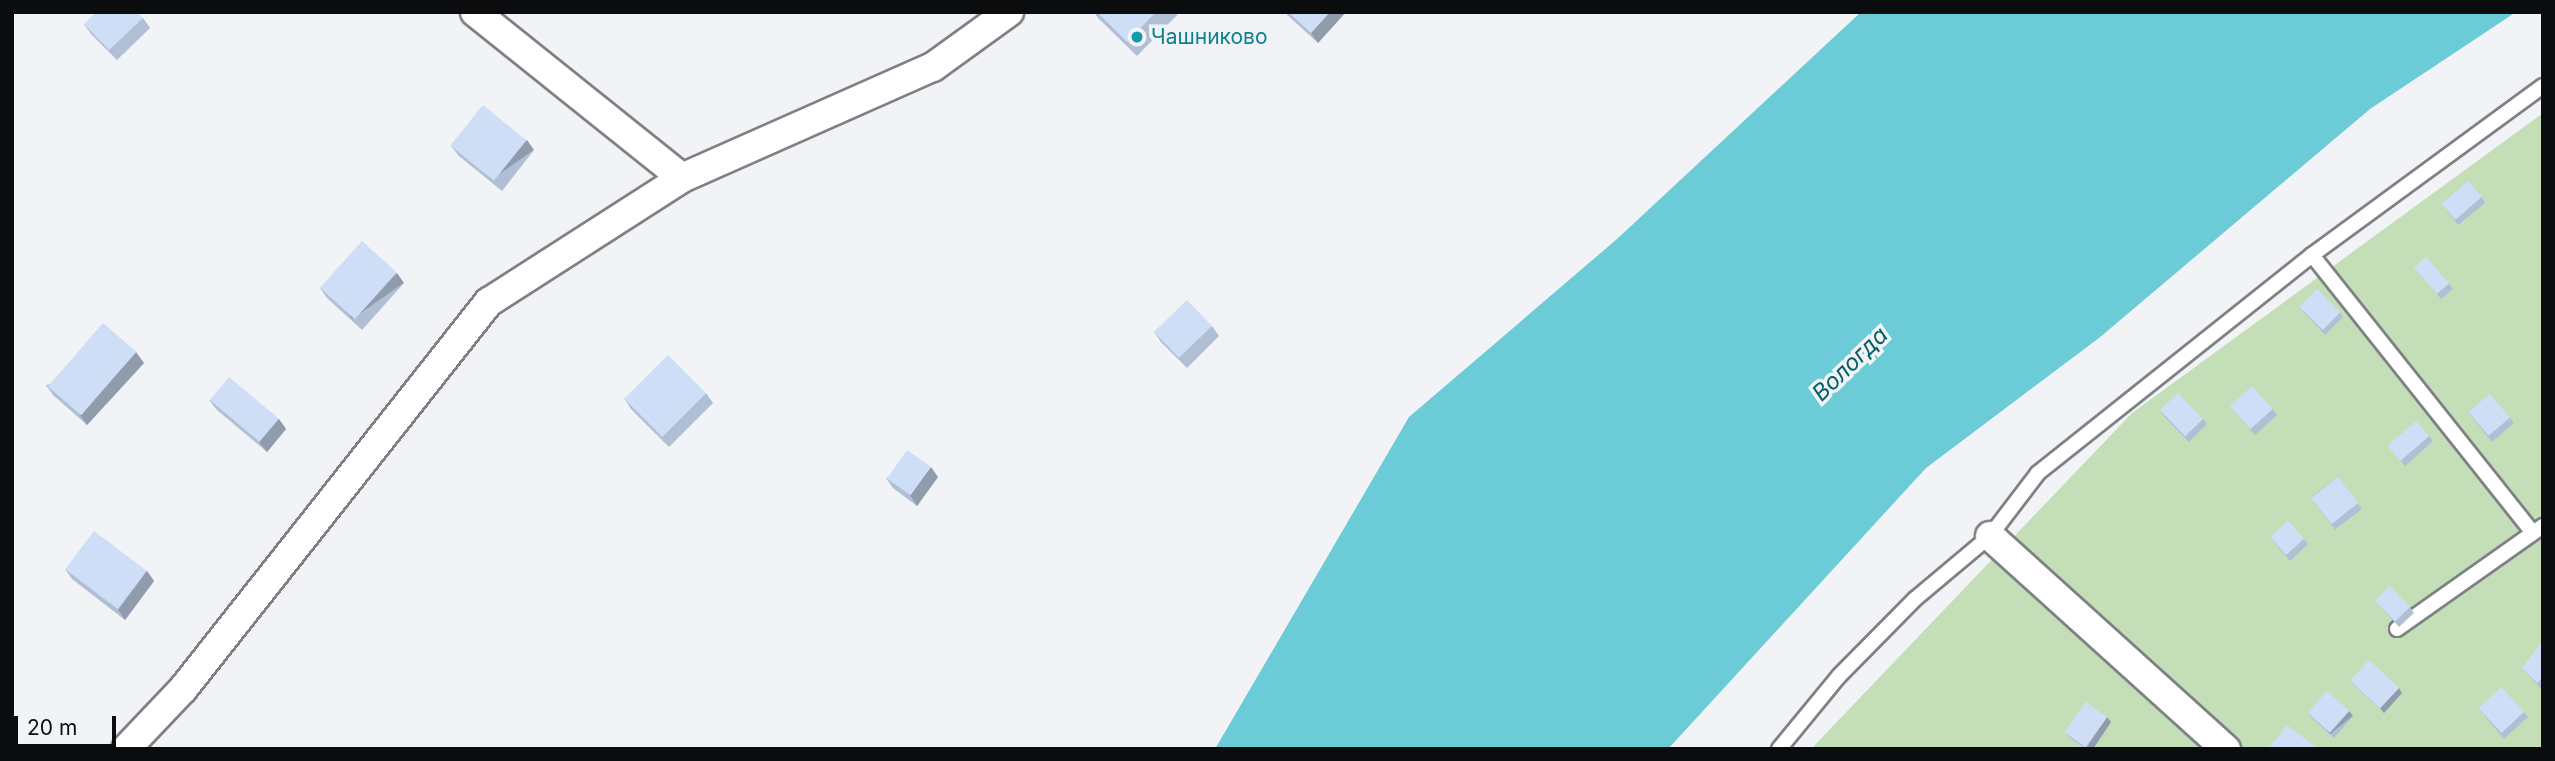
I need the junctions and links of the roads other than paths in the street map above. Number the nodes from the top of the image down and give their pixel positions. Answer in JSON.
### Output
{"nodes":[{"id":1,"x":475,"y":12,"type":"edge"},
{"id":2,"x":1009,"y":12,"type":"edge"},
{"id":3,"x":2543,"y":86,"type":"edge"},
{"id":4,"x":682,"y":178,"type":"junction"},
{"id":5,"x":2312,"y":255,"type":"junction"},
{"id":6,"x":2538,"y":530,"type":"edge"},
{"id":7,"x":1990,"y":536,"type":"junction"},
{"id":8,"x":2397,"y":629,"type":"edge"},
{"id":9,"x":2215,"y":745,"type":"edge"},
{"id":10,"x":126,"y":749,"type":"edge"},
{"id":11,"x":1779,"y":749,"type":"edge"}],
"edges":[{"from":1,"to":4,"type":"street"},
{"from":2,"to":4,"type":"street"},
{"from":3,"to":5,"type":"lane"},
{"from":4,"to":10,"type":"street"},
{"from":5,"to":6,"type":"lane"},
{"from":5,"to":7,"type":"lane"},
{"from":6,"to":8,"type":"lane"},
{"from":7,"to":9,"type":"street"},
{"from":7,"to":11,"type":"lane"}]}
